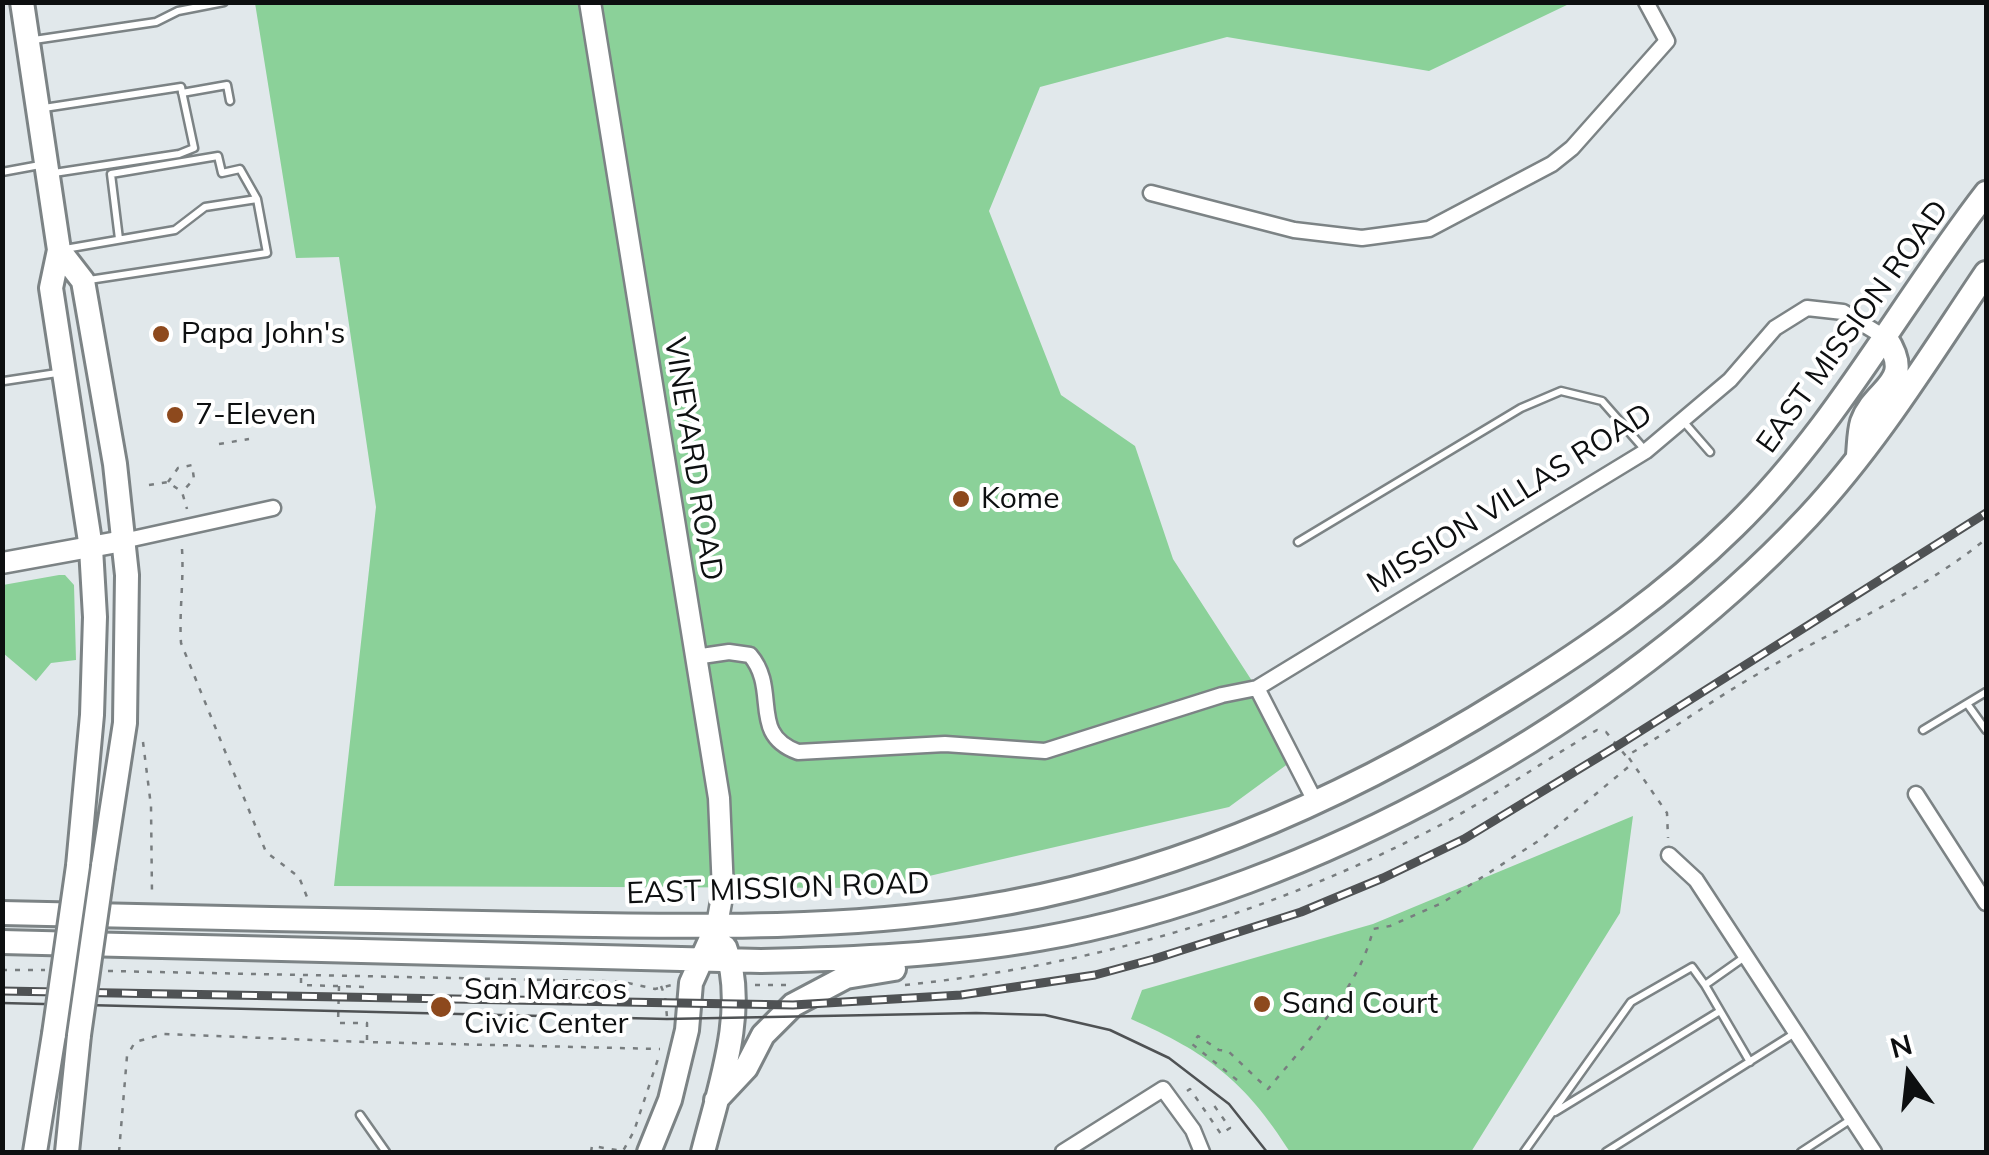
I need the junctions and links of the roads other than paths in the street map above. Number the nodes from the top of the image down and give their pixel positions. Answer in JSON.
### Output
{"nodes":[{"id":1,"x":224,"y":2,"type":"edge"},
{"id":2,"x":590,"y":2,"type":"edge"},
{"id":3,"x":1646,"y":2,"type":"edge"},
{"id":4,"x":24,"y":4,"type":"edge"},
{"id":5,"x":28,"y":42,"type":"junction"},
{"id":6,"x":182,"y":93,"type":"junction"},
{"id":7,"x":230,"y":101,"type":"dead end"},
{"id":8,"x":38,"y":109,"type":"junction"},
{"id":9,"x":47,"y":169,"type":"junction"},
{"id":10,"x":2,"y":172,"type":"edge"},
{"id":11,"x":1151,"y":193,"type":"dead end"},
{"id":12,"x":1986,"y":193,"type":"edge"},
{"id":13,"x":257,"y":199,"type":"junction"},
{"id":14,"x":118,"y":239,"type":"junction"},
{"id":15,"x":59,"y":250,"type":"junction"},
{"id":16,"x":1986,"y":273,"type":"edge"},
{"id":17,"x":83,"y":281,"type":"junction"},
{"id":18,"x":1886,"y":338,"type":"junction"},
{"id":19,"x":64,"y":372,"type":"junction"},
{"id":20,"x":4,"y":380,"type":"edge"},
{"id":21,"x":1682,"y":420,"type":"junction"},
{"id":22,"x":1646,"y":451,"type":"junction"},
{"id":23,"x":1710,"y":452,"type":"dead end"},
{"id":24,"x":1858,"y":459,"type":"junction"},
{"id":25,"x":273,"y":508,"type":"dead end"},
{"id":26,"x":123,"y":541,"type":"junction"},
{"id":27,"x":1298,"y":542,"type":"dead end"},
{"id":28,"x":92,"y":548,"type":"junction"},
{"id":29,"x":2,"y":562,"type":"edge"},
{"id":30,"x":695,"y":658,"type":"junction"},
{"id":31,"x":1258,"y":688,"type":"junction"},
{"id":32,"x":1986,"y":692,"type":"edge"},
{"id":33,"x":1968,"y":705,"type":"junction"},
{"id":34,"x":1924,"y":730,"type":"dead end"},
{"id":35,"x":1986,"y":730,"type":"edge"},
{"id":36,"x":1916,"y":794,"type":"dead end"},
{"id":37,"x":1316,"y":803,"type":"junction"},
{"id":38,"x":1669,"y":854,"type":"road end"},
{"id":39,"x":1986,"y":903,"type":"edge"},
{"id":40,"x":2,"y":913,"type":"edge"},
{"id":41,"x":717,"y":925,"type":"junction"},
{"id":42,"x":1039,"y":939,"type":"junction"},
{"id":43,"x":2,"y":942,"type":"edge"},
{"id":44,"x":1747,"y":955,"type":"junction"},
{"id":45,"x":700,"y":958,"type":"junction"},
{"id":46,"x":730,"y":960,"type":"junction"},
{"id":47,"x":1705,"y":985,"type":"junction"},
{"id":48,"x":1720,"y":1010,"type":"junction"},
{"id":49,"x":1796,"y":1032,"type":"junction"},
{"id":50,"x":1750,"y":1062,"type":"junction"},
{"id":51,"x":716,"y":1100,"type":"junction"},
{"id":52,"x":360,"y":1115,"type":"dead end"},
{"id":53,"x":1550,"y":1115,"type":"junction"},
{"id":54,"x":1853,"y":1119,"type":"junction"},
{"id":55,"x":36,"y":1152,"type":"edge"},
{"id":56,"x":67,"y":1152,"type":"edge"},
{"id":57,"x":386,"y":1152,"type":"edge"},
{"id":58,"x":649,"y":1152,"type":"edge"},
{"id":59,"x":703,"y":1152,"type":"edge"},
{"id":60,"x":1063,"y":1152,"type":"edge"},
{"id":61,"x":1202,"y":1152,"type":"edge"},
{"id":62,"x":1524,"y":1152,"type":"edge"},
{"id":63,"x":1606,"y":1152,"type":"edge"},
{"id":64,"x":1801,"y":1152,"type":"edge"},
{"id":65,"x":1874,"y":1152,"type":"edge"}],
"edges":[{"from":1,"to":5,"type":"lane"},
{"from":2,"to":30,"type":"main road","name":"VINEYARD ROAD"},
{"from":3,"to":11,"type":"street"},
{"from":4,"to":5,"type":"main road"},
{"from":5,"to":8,"type":"main road"},
{"from":6,"to":7,"type":"lane"},
{"from":6,"to":8,"type":"lane"},
{"from":6,"to":9,"type":"lane"},
{"from":8,"to":9,"type":"main road"},
{"from":9,"to":10,"type":"lane"},
{"from":9,"to":15,"type":"main road"},
{"from":12,"to":18,"type":"main road","name":"EAST MISSION ROAD"},
{"from":13,"to":14,"type":"lane"},
{"from":13,"to":14,"type":"lane"},
{"from":13,"to":17,"type":"lane"},
{"from":14,"to":15,"type":"lane"},
{"from":15,"to":17,"type":"main road"},
{"from":15,"to":19,"type":"main road"},
{"from":16,"to":24,"type":"main road","name":"EAST MISSION ROAD"},
{"from":17,"to":26,"type":"main road"},
{"from":18,"to":21,"type":"street","name":"MISSION VILLAS ROAD"},
{"from":18,"to":24,"type":"main road"},
{"from":18,"to":37,"type":"main road","name":"EAST MISSION ROAD"},
{"from":19,"to":20,"type":"lane"},
{"from":19,"to":28,"type":"main road"},
{"from":21,"to":22,"type":"street","name":"MISSION VILLAS ROAD"},
{"from":21,"to":23,"type":"lane"},
{"from":22,"to":27,"type":"lane"},
{"from":22,"to":31,"type":"street","name":"MISSION VILLAS ROAD"},
{"from":24,"to":42,"type":"main road","name":"EAST MISSION ROAD"},
{"from":25,"to":26,"type":"street"},
{"from":26,"to":28,"type":"main road"},
{"from":26,"to":56,"type":"main road","bridge":true},
{"from":28,"to":29,"type":"main road"},
{"from":28,"to":55,"type":"main road","bridge":true},
{"from":30,"to":31,"type":"street","name":"MISSION VILLAS ROAD"},
{"from":30,"to":41,"type":"main road","name":"VINEYARD ROAD"},
{"from":31,"to":37,"type":"street"},
{"from":32,"to":33,"type":"lane"},
{"from":33,"to":34,"type":"lane"},
{"from":33,"to":35,"type":"lane"},
{"from":36,"to":39,"type":"street"},
{"from":37,"to":41,"type":"main road","name":"EAST MISSION ROAD"},
{"from":38,"to":44,"type":"street"},
{"from":40,"to":41,"type":"main road","name":"EAST MISSION ROAD"},
{"from":41,"to":45,"type":"main road"},
{"from":41,"to":46,"type":"main road"},
{"from":42,"to":46,"type":"main road","name":"EAST MISSION ROAD"},
{"from":42,"to":51,"type":"main road"},
{"from":43,"to":45,"type":"main road","name":"EAST MISSION ROAD"},
{"from":44,"to":47,"type":"lane"},
{"from":44,"to":49,"type":"street"},
{"from":45,"to":46,"type":"main road","name":"EAST MISSION ROAD"},
{"from":45,"to":58,"type":"main road"},
{"from":46,"to":51,"type":"main road"},
{"from":47,"to":48,"type":"lane"},
{"from":47,"to":53,"type":"lane"},
{"from":48,"to":50,"type":"lane"},
{"from":48,"to":53,"type":"lane"},
{"from":49,"to":50,"type":"lane"},
{"from":49,"to":54,"type":"street"},
{"from":50,"to":63,"type":"lane"},
{"from":51,"to":59,"type":"main road"},
{"from":52,"to":57,"type":"lane"},
{"from":53,"to":62,"type":"lane"},
{"from":54,"to":64,"type":"lane"},
{"from":54,"to":65,"type":"street"},
{"from":60,"to":61,"type":"street"}]}
